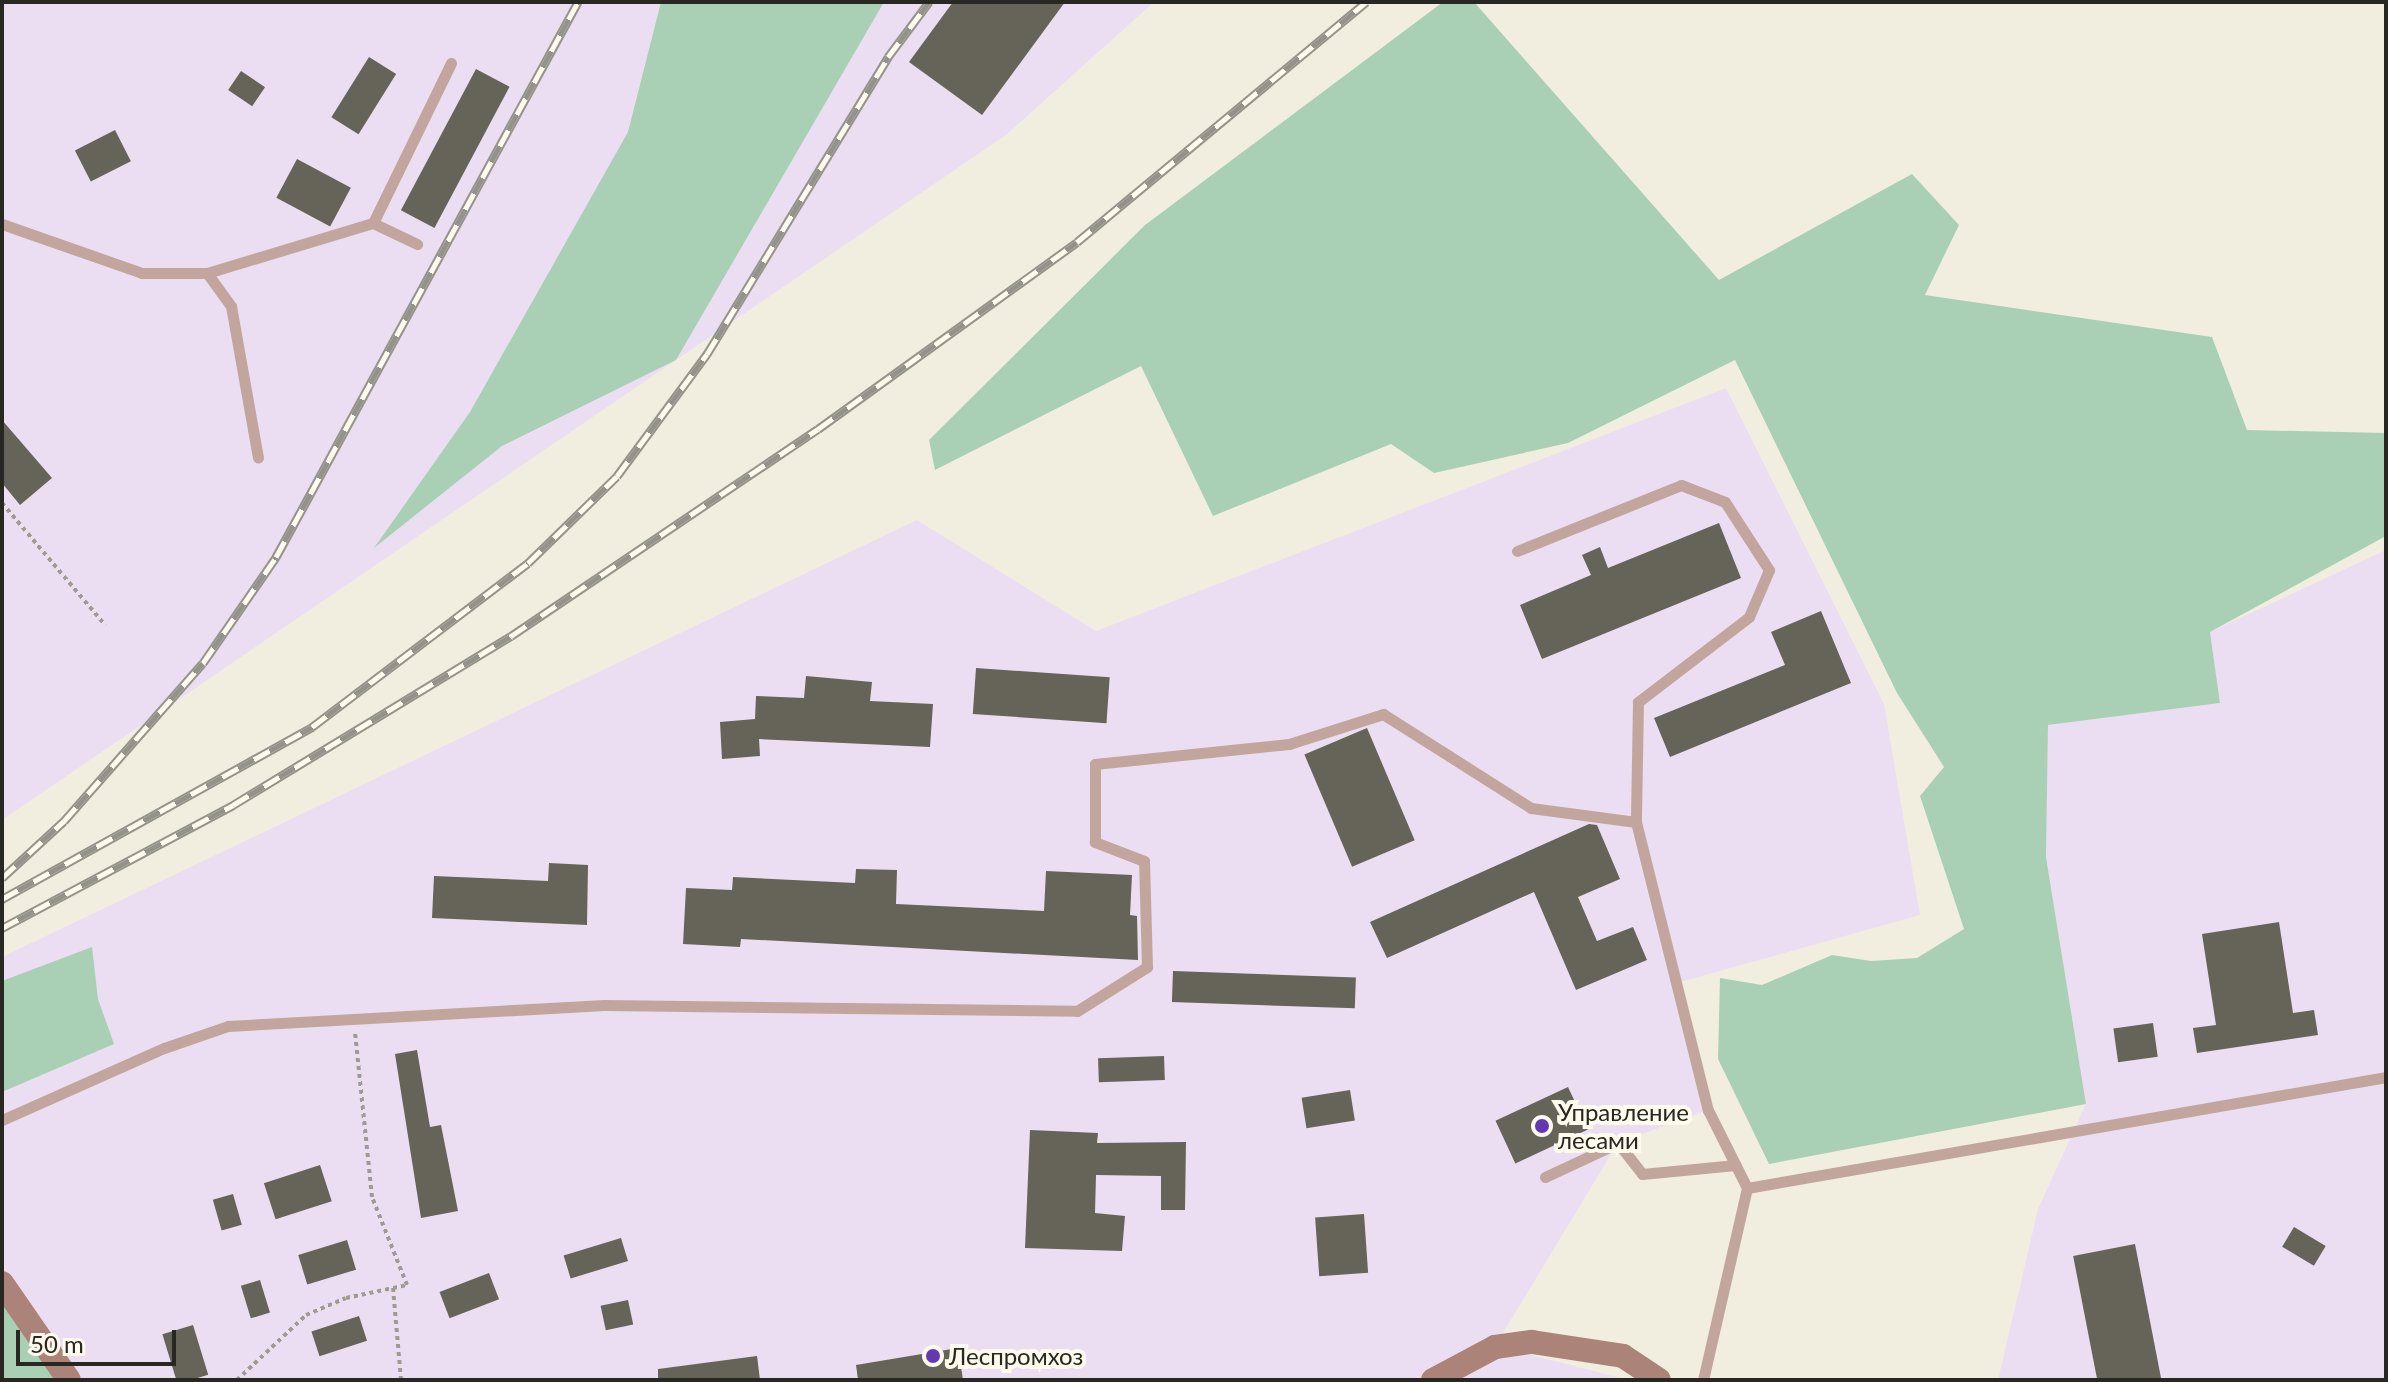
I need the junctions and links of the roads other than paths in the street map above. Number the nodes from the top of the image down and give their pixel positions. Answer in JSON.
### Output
{"nodes":[{"id":1,"x":451,"y":63,"type":"dead end"},
{"id":2,"x":373,"y":223,"type":"junction"},
{"id":3,"x":2,"y":224,"type":"edge"},
{"id":4,"x":417,"y":244,"type":"dead end"},
{"id":5,"x":207,"y":273,"type":"junction"},
{"id":6,"x":258,"y":458,"type":"dead end"},
{"id":7,"x":1517,"y":551,"type":"dead end"},
{"id":8,"x":1636,"y":822,"type":"junction"},
{"id":9,"x":2386,"y":1077,"type":"edge"},
{"id":10,"x":2,"y":1120,"type":"edge"},
{"id":11,"x":1736,"y":1165,"type":"junction"},
{"id":12,"x":1545,"y":1177,"type":"dead end"},
{"id":13,"x":1747,"y":1188,"type":"junction"},
{"id":14,"x":2,"y":1283,"type":"edge"},
{"id":15,"x":69,"y":1380,"type":"edge"},
{"id":16,"x":1433,"y":1380,"type":"edge"},
{"id":17,"x":1659,"y":1380,"type":"edge"},
{"id":18,"x":1703,"y":1380,"type":"edge"}],
"edges":[{"from":1,"to":2,"type":"lane"},
{"from":2,"to":4,"type":"lane"},
{"from":2,"to":5,"type":"lane"},
{"from":3,"to":5,"type":"lane"},
{"from":5,"to":6,"type":"lane"},
{"from":7,"to":8,"type":"lane"},
{"from":8,"to":10,"type":"lane"},
{"from":8,"to":11,"type":"lane"},
{"from":9,"to":13,"type":"lane"},
{"from":11,"to":12,"type":"lane"},
{"from":11,"to":13,"type":"lane"},
{"from":13,"to":18,"type":"lane"},
{"from":14,"to":15,"type":"street"},
{"from":16,"to":17,"type":"street"}]}
